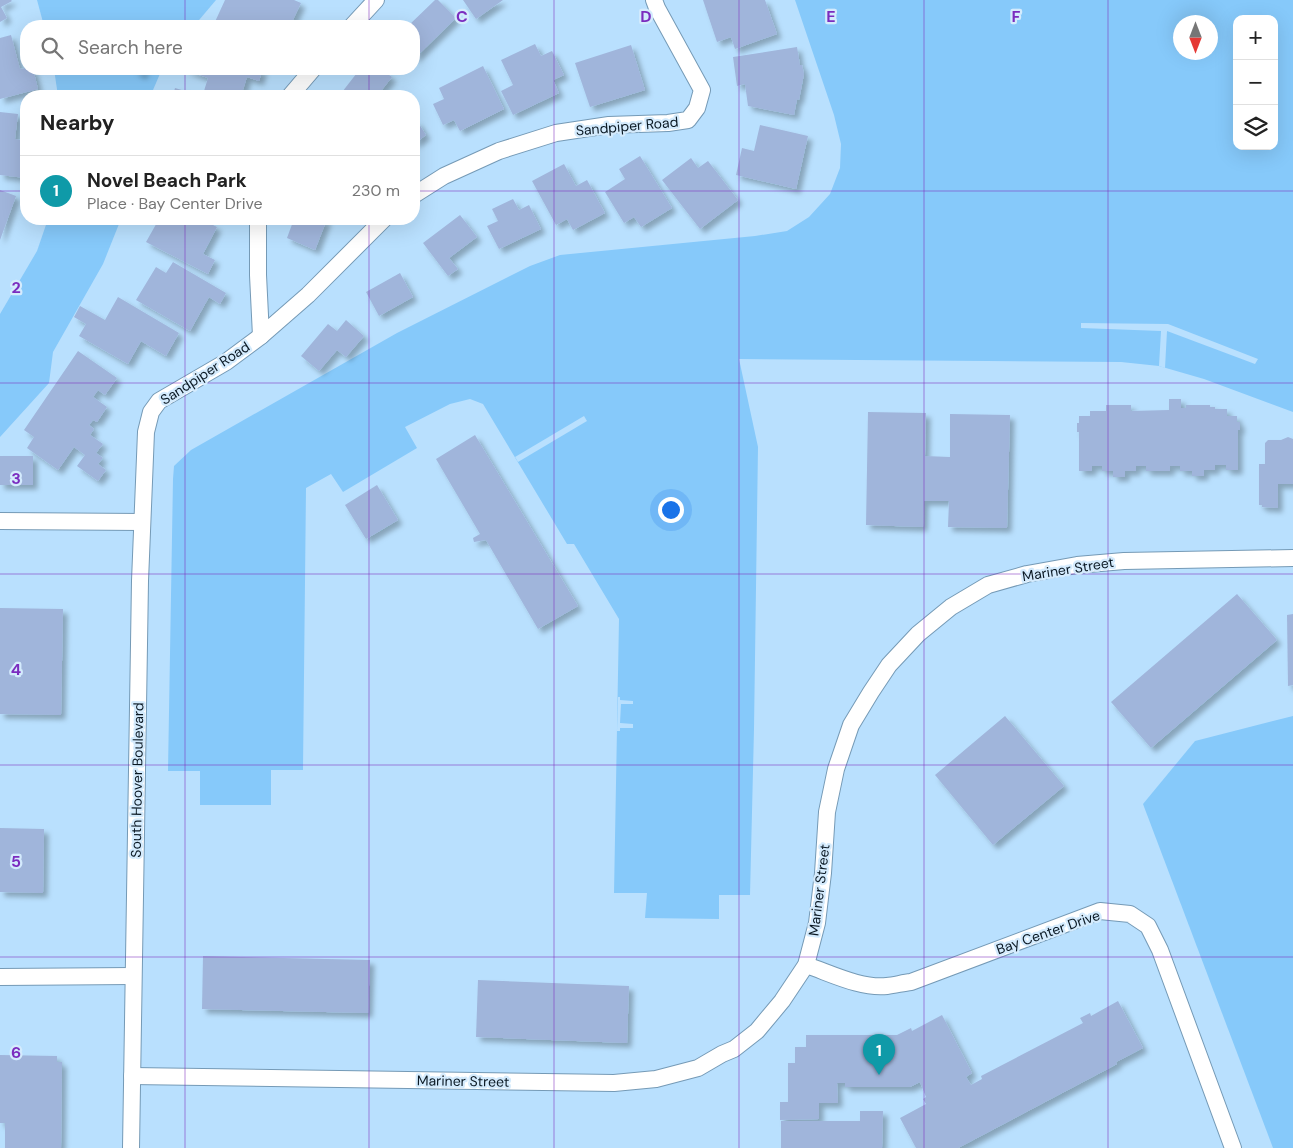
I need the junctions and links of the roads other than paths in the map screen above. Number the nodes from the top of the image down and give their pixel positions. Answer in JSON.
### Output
{"nodes":[{"id":1,"x":376,"y":0,"type":"edge"},
{"id":2,"x":654,"y":0,"type":"edge"},
{"id":3,"x":358,"y":20,"type":"edge"},
{"id":4,"x":307,"y":75,"type":"edge"},
{"id":5,"x":295,"y":90,"type":"edge"},
{"id":6,"x":420,"y":191,"type":"edge"},
{"id":7,"x":258,"y":225,"type":"edge"},
{"id":8,"x":378,"y":225,"type":"edge"},
{"id":9,"x":261,"y":336,"type":"junction"},
{"id":10,"x":151,"y":412,"type":"joint"},
{"id":11,"x":0,"y":520,"type":"edge"},
{"id":12,"x":142,"y":522,"type":"junction"},
{"id":13,"x":1293,"y":558,"type":"edge"},
{"id":14,"x":806,"y":965,"type":"junction"},
{"id":15,"x":133,"y":976,"type":"junction"},
{"id":16,"x":0,"y":977,"type":"edge"},
{"id":17,"x":132,"y":1076,"type":"junction"},
{"id":18,"x":131,"y":1148,"type":"edge"},
{"id":19,"x":1233,"y":1148,"type":"edge"}],
"edges":[{"from":1,"to":3,"type":"street"},
{"from":2,"to":6,"type":"street","name":"Sandpiper Road"},
{"from":4,"to":5,"type":"street"},
{"from":7,"to":9,"type":"street","name":"Sandpiper Road"},
{"from":8,"to":9,"type":"street","name":"Sandpiper Road"},
{"from":9,"to":10,"type":"street","name":"Sandpiper Road"},
{"from":10,"to":12,"type":"street","name":"South Hoover Boulevard"},
{"from":11,"to":12,"type":"street"},
{"from":12,"to":15,"type":"street","name":"South Hoover Boulevard"},
{"from":13,"to":14,"type":"street","name":"Mariner Street"},
{"from":14,"to":17,"type":"street","name":"Mariner Street"},
{"from":14,"to":19,"type":"street","name":"Bay Center Drive"},
{"from":15,"to":16,"type":"street"},
{"from":15,"to":17,"type":"street","name":"South Hoover Boulevard"},
{"from":17,"to":18,"type":"street","name":"South Hoover Boulevard"}]}
